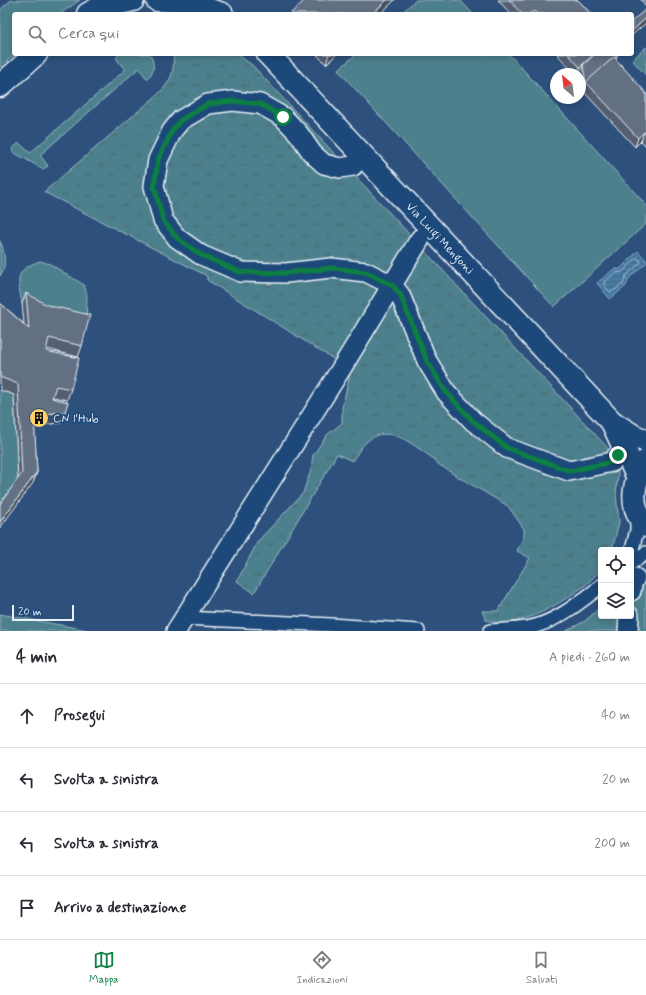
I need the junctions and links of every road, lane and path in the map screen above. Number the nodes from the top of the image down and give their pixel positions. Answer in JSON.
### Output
{"nodes":[{"id":1,"x":133,"y":0,"type":"edge"},
{"id":2,"x":157,"y":0,"type":"edge"},
{"id":3,"x":226,"y":0,"type":"edge"},
{"id":4,"x":92,"y":12,"type":"edge"},
{"id":5,"x":216,"y":12,"type":"edge"},
{"id":6,"x":234,"y":12,"type":"edge"},
{"id":7,"x":34,"y":56,"type":"edge"},
{"id":8,"x":270,"y":56,"type":"edge"},
{"id":9,"x":0,"y":86,"type":"edge"},
{"id":10,"x":353,"y":166,"type":"dead end"},
{"id":11,"x":420,"y":239,"type":"dead end"},
{"id":12,"x":392,"y":285,"type":"junction"},
{"id":13,"x":612,"y":422,"type":"junction"},
{"id":14,"x":646,"y":441,"type":"edge"},
{"id":15,"x":618,"y":455,"type":"dead end"},
{"id":16,"x":642,"y":469,"type":"edge"},
{"id":17,"x":641,"y":517,"type":"edge"},
{"id":18,"x":633,"y":547,"type":"edge"},
{"id":19,"x":646,"y":553,"type":"edge"},
{"id":20,"x":634,"y":574,"type":"edge"},
{"id":21,"x":598,"y":588,"type":"edge"},
{"id":22,"x":629,"y":619,"type":"edge"},
{"id":23,"x":180,"y":625,"type":"edge"},
{"id":24,"x":418,"y":631,"type":"edge"},
{"id":25,"x":490,"y":631,"type":"edge"},
{"id":26,"x":628,"y":631,"type":"edge"}],
"edges":[{"from":1,"to":4,"type":"street"},
{"from":2,"to":5,"type":"street"},
{"from":3,"to":6,"type":"street"},
{"from":7,"to":9,"type":"street"},
{"from":8,"to":13,"type":"street","name":"Via Luigi Mengoni"},
{"from":10,"to":12,"type":"street"},
{"from":11,"to":12,"type":"street"},
{"from":12,"to":15,"type":"street"},
{"from":12,"to":23,"type":"street"},
{"from":13,"to":14,"type":"street","name":"Via Luigi Mengoni"},
{"from":13,"to":16,"type":"street","name":"Via Luigi Mengoni"},
{"from":16,"to":17,"type":"street"},
{"from":17,"to":18,"type":"lane"},
{"from":19,"to":20,"type":"lane"},
{"from":21,"to":25,"type":"lane"},
{"from":22,"to":26,"type":"street"},
{"from":23,"to":24,"type":"lane"}]}
